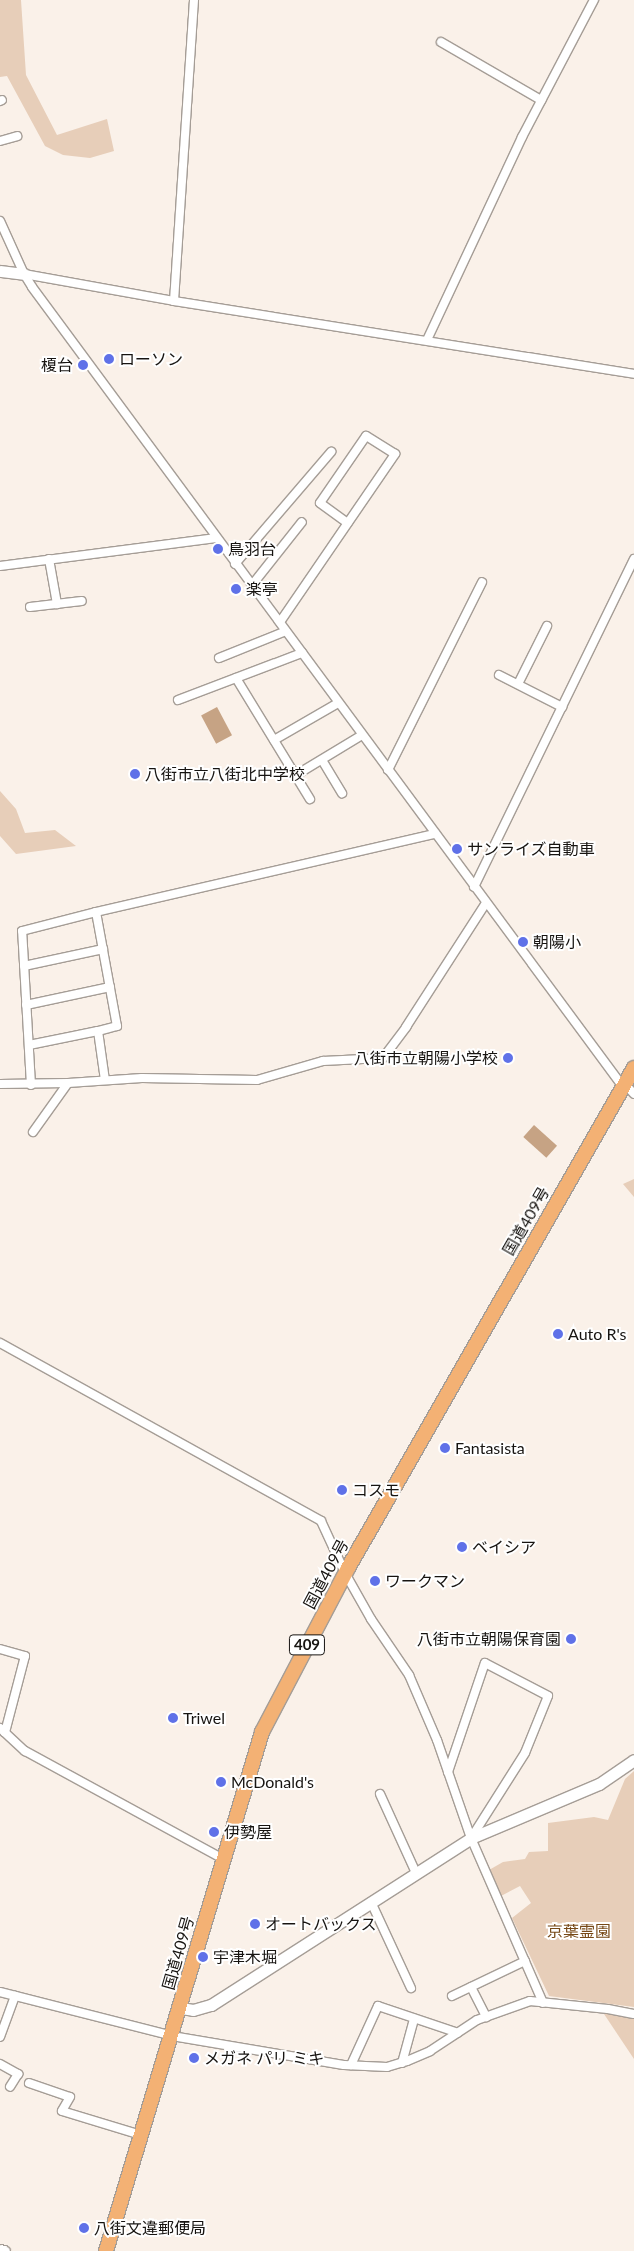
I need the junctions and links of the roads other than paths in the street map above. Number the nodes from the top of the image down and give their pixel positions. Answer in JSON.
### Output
{"nodes":[{"id":1,"x":194,"y":0,"type":"edge"},
{"id":2,"x":594,"y":0,"type":"edge"},
{"id":3,"x":441,"y":42,"type":"dead end"},
{"id":4,"x":542,"y":100,"type":"junction"},
{"id":5,"x":17,"y":136,"type":"dead end"},
{"id":6,"x":0,"y":141,"type":"edge"},
{"id":7,"x":0,"y":221,"type":"edge"},
{"id":8,"x":0,"y":270,"type":"edge"},
{"id":9,"x":24,"y":274,"type":"junction"},
{"id":10,"x":174,"y":301,"type":"junction"},
{"id":11,"x":427,"y":340,"type":"junction"},
{"id":12,"x":634,"y":374,"type":"edge"},
{"id":13,"x":331,"y":452,"type":"dead end"},
{"id":14,"x":302,"y":522,"type":"dead end"},
{"id":15,"x":348,"y":523,"type":"junction"},
{"id":16,"x":216,"y":538,"type":"junction"},
{"id":17,"x":49,"y":559,"type":"junction"},
{"id":18,"x":634,"y":559,"type":"edge"},
{"id":19,"x":236,"y":564,"type":"junction"},
{"id":20,"x":0,"y":566,"type":"edge"},
{"id":21,"x":482,"y":582,"type":"dead end"},
{"id":22,"x":252,"y":585,"type":"junction"},
{"id":23,"x":82,"y":601,"type":"dead end"},
{"id":24,"x":56,"y":604,"type":"junction"},
{"id":25,"x":30,"y":608,"type":"dead end"},
{"id":26,"x":280,"y":622,"type":"junction"},
{"id":27,"x":547,"y":626,"type":"dead end"},
{"id":28,"x":286,"y":631,"type":"junction"},
{"id":29,"x":302,"y":653,"type":"junction"},
{"id":30,"x":219,"y":658,"type":"dead end"},
{"id":31,"x":499,"y":675,"type":"dead end"},
{"id":32,"x":236,"y":678,"type":"junction"},
{"id":33,"x":518,"y":684,"type":"junction"},
{"id":34,"x":178,"y":700,"type":"dead end"},
{"id":35,"x":338,"y":703,"type":"junction"},
{"id":36,"x":562,"y":707,"type":"junction"},
{"id":37,"x":362,"y":735,"type":"junction"},
{"id":38,"x":274,"y":740,"type":"junction"},
{"id":39,"x":322,"y":760,"type":"junction"},
{"id":40,"x":388,"y":770,"type":"junction"},
{"id":41,"x":296,"y":776,"type":"junction"},
{"id":42,"x":342,"y":793,"type":"dead end"},
{"id":43,"x":310,"y":799,"type":"dead end"},
{"id":44,"x":435,"y":834,"type":"junction"},
{"id":45,"x":474,"y":886,"type":"junction"},
{"id":46,"x":486,"y":903,"type":"junction"},
{"id":47,"x":96,"y":912,"type":"junction"},
{"id":48,"x":103,"y":949,"type":"junction"},
{"id":49,"x":24,"y":966,"type":"junction"},
{"id":50,"x":110,"y":987,"type":"junction"},
{"id":51,"x":26,"y":1005,"type":"junction"},
{"id":52,"x":98,"y":1031,"type":"junction"},
{"id":53,"x":29,"y":1045,"type":"junction"},
{"id":54,"x":634,"y":1068,"type":"edge"},
{"id":55,"x":106,"y":1080,"type":"junction"},
{"id":56,"x":0,"y":1084,"type":"edge"},
{"id":57,"x":68,"y":1084,"type":"junction"},
{"id":58,"x":31,"y":1085,"type":"junction"},
{"id":59,"x":627,"y":1088,"type":"edge"},
{"id":60,"x":33,"y":1132,"type":"dead end"},
{"id":61,"x":0,"y":1343,"type":"edge"},
{"id":62,"x":345,"y":1573,"type":"junction"},
{"id":63,"x":0,"y":1649,"type":"edge"},
{"id":64,"x":1,"y":1730,"type":"edge"},
{"id":65,"x":634,"y":1760,"type":"edge"},
{"id":66,"x":448,"y":1772,"type":"junction"},
{"id":67,"x":380,"y":1794,"type":"dead end"},
{"id":68,"x":471,"y":1838,"type":"junction"},
{"id":69,"x":223,"y":1859,"type":"junction"},
{"id":70,"x":416,"y":1873,"type":"junction"},
{"id":71,"x":371,"y":1902,"type":"junction"},
{"id":72,"x":525,"y":1961,"type":"junction"},
{"id":73,"x":471,"y":1987,"type":"junction"},
{"id":74,"x":411,"y":1988,"type":"dead end"},
{"id":75,"x":0,"y":1992,"type":"edge"},
{"id":76,"x":15,"y":1996,"type":"junction"},
{"id":77,"x":452,"y":1996,"type":"dead end"},
{"id":78,"x":543,"y":2003,"type":"junction"},
{"id":79,"x":181,"y":2008,"type":"junction"},
{"id":80,"x":634,"y":2014,"type":"edge"},
{"id":81,"x":486,"y":2017,"type":"junction"},
{"id":82,"x":414,"y":2019,"type":"junction"},
{"id":83,"x":458,"y":2033,"type":"junction"},
{"id":84,"x":172,"y":2036,"type":"junction"},
{"id":85,"x":0,"y":2037,"type":"edge"},
{"id":86,"x":402,"y":2063,"type":"junction"},
{"id":87,"x":0,"y":2064,"type":"edge"},
{"id":88,"x":351,"y":2065,"type":"junction"},
{"id":89,"x":29,"y":2083,"type":"dead end"},
{"id":90,"x":10,"y":2087,"type":"dead end"},
{"id":91,"x":141,"y":2135,"type":"junction"},
{"id":92,"x":0,"y":2250,"type":"edge"},
{"id":93,"x":4,"y":2251,"type":"edge"},
{"id":94,"x":106,"y":2251,"type":"edge"}],
"edges":[{"from":1,"to":10,"type":"street"},
{"from":2,"to":4,"type":"street"},
{"from":3,"to":4,"type":"street"},
{"from":4,"to":11,"type":"street"},
{"from":5,"to":6,"type":"street"},
{"from":7,"to":9,"type":"street"},
{"from":8,"to":9,"type":"street"},
{"from":9,"to":10,"type":"street"},
{"from":9,"to":16,"type":"street"},
{"from":10,"to":11,"type":"street"},
{"from":11,"to":12,"type":"street"},
{"from":13,"to":19,"type":"street"},
{"from":14,"to":22,"type":"street"},
{"from":15,"to":15,"type":"street"},
{"from":15,"to":26,"type":"street"},
{"from":16,"to":17,"type":"street"},
{"from":16,"to":19,"type":"street"},
{"from":17,"to":20,"type":"street"},
{"from":17,"to":24,"type":"street"},
{"from":18,"to":36,"type":"street"},
{"from":19,"to":22,"type":"street"},
{"from":21,"to":40,"type":"street"},
{"from":22,"to":26,"type":"street"},
{"from":23,"to":24,"type":"street"},
{"from":24,"to":25,"type":"street"},
{"from":26,"to":28,"type":"street"},
{"from":27,"to":33,"type":"street"},
{"from":28,"to":29,"type":"street"},
{"from":28,"to":30,"type":"street"},
{"from":29,"to":32,"type":"street"},
{"from":29,"to":35,"type":"street"},
{"from":31,"to":33,"type":"street"},
{"from":32,"to":34,"type":"street"},
{"from":32,"to":38,"type":"street"},
{"from":33,"to":36,"type":"street"},
{"from":35,"to":37,"type":"street"},
{"from":35,"to":38,"type":"street"},
{"from":36,"to":45,"type":"street"},
{"from":37,"to":39,"type":"street"},
{"from":37,"to":40,"type":"street"},
{"from":38,"to":41,"type":"street"},
{"from":39,"to":41,"type":"street"},
{"from":39,"to":42,"type":"street"},
{"from":40,"to":44,"type":"street"},
{"from":41,"to":43,"type":"street"},
{"from":44,"to":45,"type":"street"},
{"from":44,"to":47,"type":"street"},
{"from":45,"to":46,"type":"street"},
{"from":46,"to":55,"type":"street"},
{"from":46,"to":59,"type":"street"},
{"from":47,"to":48,"type":"street"},
{"from":47,"to":49,"type":"street"},
{"from":48,"to":49,"type":"street"},
{"from":48,"to":50,"type":"street"},
{"from":49,"to":51,"type":"street"},
{"from":50,"to":51,"type":"street"},
{"from":50,"to":52,"type":"street"},
{"from":51,"to":53,"type":"street"},
{"from":52,"to":53,"type":"street"},
{"from":52,"to":55,"type":"street"},
{"from":53,"to":58,"type":"street"},
{"from":54,"to":59,"type":"highway","name":"国道409号","number":"409"},
{"from":55,"to":57,"type":"street"},
{"from":56,"to":58,"type":"street"},
{"from":57,"to":58,"type":"street"},
{"from":57,"to":60,"type":"street"},
{"from":59,"to":62,"type":"highway","name":"国道409号","number":"409"},
{"from":61,"to":62,"type":"street"},
{"from":62,"to":66,"type":"street"},
{"from":62,"to":69,"type":"highway","name":"国道409号","number":"409"},
{"from":63,"to":64,"type":"street"},
{"from":64,"to":69,"type":"street"},
{"from":65,"to":68,"type":"street"},
{"from":66,"to":68,"type":"street"},
{"from":66,"to":68,"type":"street"},
{"from":67,"to":70,"type":"street"},
{"from":68,"to":70,"type":"street"},
{"from":68,"to":72,"type":"street"},
{"from":69,"to":79,"type":"highway","name":"国道409号","number":"409"},
{"from":70,"to":71,"type":"street"},
{"from":71,"to":74,"type":"street"},
{"from":71,"to":79,"type":"street"},
{"from":72,"to":73,"type":"street"},
{"from":72,"to":78,"type":"street"},
{"from":73,"to":77,"type":"street"},
{"from":73,"to":81,"type":"street"},
{"from":75,"to":76,"type":"street"},
{"from":76,"to":84,"type":"street"},
{"from":76,"to":85,"type":"street"},
{"from":78,"to":80,"type":"street"},
{"from":78,"to":81,"type":"street"},
{"from":79,"to":84,"type":"highway","name":"国道409号","number":"409"},
{"from":81,"to":83,"type":"street"},
{"from":82,"to":83,"type":"street"},
{"from":82,"to":86,"type":"street"},
{"from":82,"to":88,"type":"street"},
{"from":83,"to":86,"type":"street"},
{"from":84,"to":88,"type":"street"},
{"from":84,"to":91,"type":"highway","name":"国道409号","number":"409"},
{"from":86,"to":88,"type":"street"},
{"from":87,"to":90,"type":"street"},
{"from":89,"to":91,"type":"street"},
{"from":91,"to":94,"type":"highway","name":"国道409号","number":"409"},
{"from":92,"to":93,"type":"street"}]}
